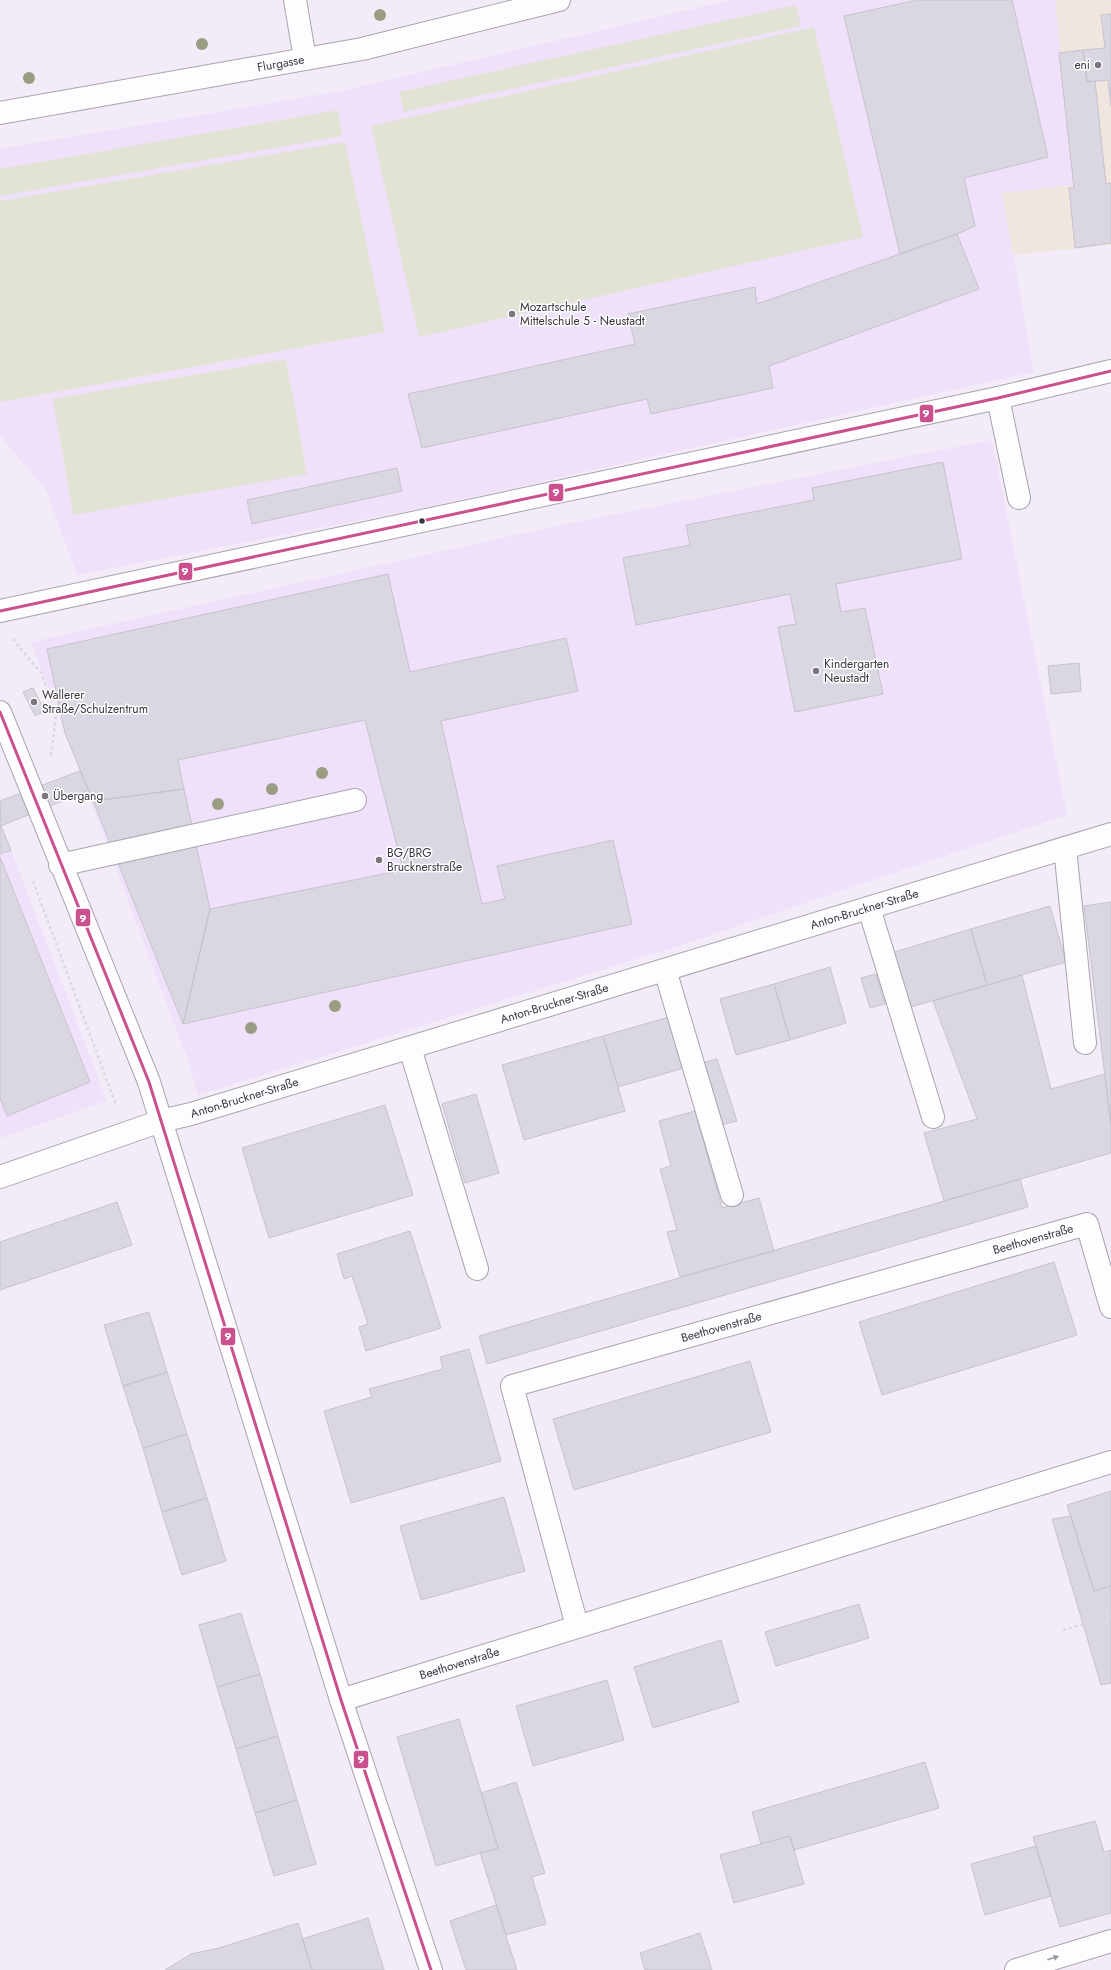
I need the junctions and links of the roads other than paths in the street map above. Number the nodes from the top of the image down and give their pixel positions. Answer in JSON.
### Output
{"nodes":[{"id":1,"x":295,"y":0,"type":"edge"},
{"id":2,"x":559,"y":0,"type":"edge"},
{"id":3,"x":305,"y":59,"type":"junction"},
{"id":4,"x":0,"y":113,"type":"edge"},
{"id":5,"x":1111,"y":371,"type":"edge"},
{"id":6,"x":998,"y":398,"type":"junction"},
{"id":7,"x":1019,"y":498,"type":"dead end"},
{"id":8,"x":0,"y":611,"type":"edge"},
{"id":9,"x":0,"y":712,"type":"edge"},
{"id":10,"x":355,"y":800,"type":"dead end"},
{"id":11,"x":1111,"y":834,"type":"edge"},
{"id":12,"x":1065,"y":848,"type":"junction"},
{"id":13,"x":60,"y":865,"type":"junction"},
{"id":14,"x":869,"y":908,"type":"junction"},
{"id":15,"x":666,"y":970,"type":"junction"},
{"id":16,"x":1085,"y":1042,"type":"dead end"},
{"id":17,"x":410,"y":1048,"type":"junction"},
{"id":18,"x":933,"y":1118,"type":"dead end"},
{"id":19,"x":161,"y":1121,"type":"junction"},
{"id":20,"x":0,"y":1177,"type":"edge"},
{"id":21,"x":732,"y":1195,"type":"dead end"},
{"id":22,"x":477,"y":1269,"type":"dead end"},
{"id":23,"x":1111,"y":1307,"type":"edge"},
{"id":24,"x":1111,"y":1462,"type":"edge"},
{"id":25,"x":577,"y":1626,"type":"junction"},
{"id":26,"x":341,"y":1700,"type":"junction"},
{"id":27,"x":1111,"y":1941,"type":"edge"},
{"id":28,"x":431,"y":1970,"type":"edge"},
{"id":29,"x":1016,"y":1970,"type":"edge"}],
"edges":[{"from":1,"to":3,"type":"street"},
{"from":2,"to":3,"type":"street","name":"Flurgasse"},
{"from":3,"to":4,"type":"street","name":"Flurgasse"},
{"from":5,"to":6,"type":"street"},
{"from":6,"to":7,"type":"street"},
{"from":6,"to":8,"type":"street"},
{"from":9,"to":13,"type":"street"},
{"from":10,"to":13,"type":"street"},
{"from":11,"to":12,"type":"street","name":"Anton-Bruckner-Straße"},
{"from":12,"to":14,"type":"street","name":"Anton-Bruckner-Straße"},
{"from":12,"to":16,"type":"street"},
{"from":13,"to":19,"type":"street"},
{"from":14,"to":15,"type":"street","name":"Anton-Bruckner-Straße"},
{"from":14,"to":18,"type":"street"},
{"from":15,"to":17,"type":"street","name":"Anton-Bruckner-Straße"},
{"from":15,"to":21,"type":"street"},
{"from":17,"to":19,"type":"street","name":"Anton-Bruckner-Straße"},
{"from":17,"to":22,"type":"street"},
{"from":19,"to":20,"type":"street","name":"Anton-Bruckner-Straße"},
{"from":19,"to":26,"type":"street"},
{"from":23,"to":25,"type":"street","name":"Beethovenstraße"},
{"from":24,"to":25,"type":"street","name":"Beethovenstraße"},
{"from":25,"to":26,"type":"street","name":"Beethovenstraße"},
{"from":26,"to":28,"type":"street"},
{"from":29,"to":27,"type":"street","one_way":true}]}
